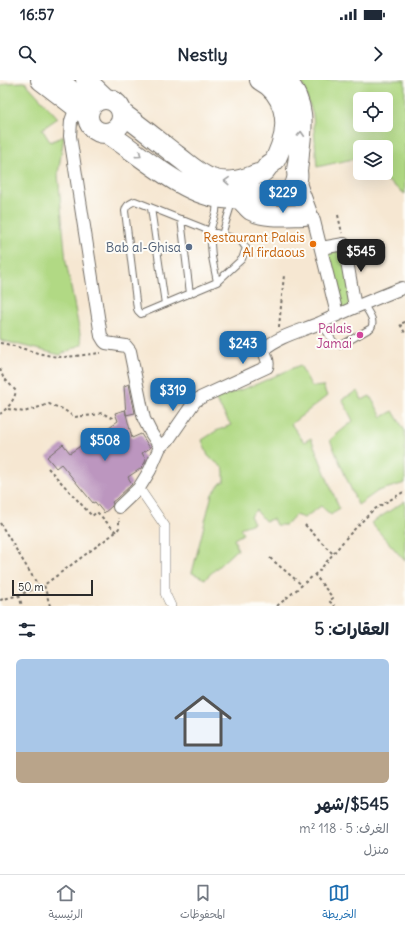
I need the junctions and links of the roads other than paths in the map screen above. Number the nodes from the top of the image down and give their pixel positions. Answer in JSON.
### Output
{"nodes":[{"id":1,"x":41,"y":80,"type":"edge"},
{"id":2,"x":61,"y":80,"type":"edge"},
{"id":3,"x":86,"y":80,"type":"edge"},
{"id":4,"x":260,"y":80,"type":"edge"},
{"id":5,"x":286,"y":80,"type":"edge"},
{"id":6,"x":90,"y":107,"type":"junction"},
{"id":7,"x":122,"y":114,"type":"junction"},
{"id":8,"x":108,"y":133,"type":"junction"},
{"id":9,"x":297,"y":174,"type":"junction"},
{"id":10,"x":275,"y":193,"type":"junction"},
{"id":11,"x":230,"y":198,"type":"junction"},
{"id":12,"x":151,"y":208,"type":"junction"},
{"id":13,"x":310,"y":218,"type":"junction"},
{"id":14,"x":181,"y":219,"type":"junction"},
{"id":15,"x":210,"y":231,"type":"junction"},
{"id":16,"x":222,"y":235,"type":"junction"},
{"id":17,"x":321,"y":248,"type":"junction"},
{"id":18,"x":217,"y":282,"type":"junction"},
{"id":19,"x":402,"y":288,"type":"dead end"},
{"id":20,"x":190,"y":294,"type":"junction"},
{"id":21,"x":165,"y":304,"type":"junction"},
{"id":22,"x":359,"y":305,"type":"junction"},
{"id":23,"x":337,"y":314,"type":"junction"},
{"id":24,"x":320,"y":323,"type":"junction"},
{"id":25,"x":160,"y":447,"type":"junction"},
{"id":26,"x":140,"y":488,"type":"junction"},
{"id":27,"x":119,"y":507,"type":"road end"},
{"id":28,"x":171,"y":606,"type":"edge"}],
"edges":[{"from":1,"to":6,"type":"main road"},
{"from":2,"to":6,"type":"main road"},
{"from":3,"to":6,"type":"main road"},
{"from":4,"to":7,"type":"main road","one_way":true},
{"from":9,"to":5,"type":"main road","one_way":true},
{"from":6,"to":7,"type":"main road"},
{"from":6,"to":8,"type":"main road"},
{"from":6,"to":25,"type":"street"},
{"from":7,"to":8,"type":"main road"},
{"from":8,"to":11,"type":"main road","one_way":true},
{"from":9,"to":10,"type":"main road"},
{"from":9,"to":13,"type":"street"},
{"from":10,"to":11,"type":"main road"},
{"from":10,"to":13,"type":"street"},
{"from":11,"to":13,"type":"main road"},
{"from":11,"to":15,"type":"lane"},
{"from":11,"to":16,"type":"lane"},
{"from":12,"to":14,"type":"lane"},
{"from":12,"to":21,"type":"lane"},
{"from":12,"to":21,"type":"lane"},
{"from":13,"to":17,"type":"street"},
{"from":14,"to":15,"type":"lane"},
{"from":14,"to":20,"type":"lane"},
{"from":15,"to":16,"type":"lane"},
{"from":15,"to":18,"type":"lane"},
{"from":16,"to":18,"type":"lane"},
{"from":17,"to":22,"type":"street"},
{"from":17,"to":23,"type":"street"},
{"from":18,"to":20,"type":"lane"},
{"from":19,"to":22,"type":"street"},
{"from":20,"to":21,"type":"lane"},
{"from":22,"to":23,"type":"street"},
{"from":22,"to":24,"type":"lane"},
{"from":23,"to":24,"type":"street"},
{"from":24,"to":25,"type":"street"},
{"from":25,"to":26,"type":"street"},
{"from":26,"to":27,"type":"street"},
{"from":26,"to":28,"type":"street"}]}
